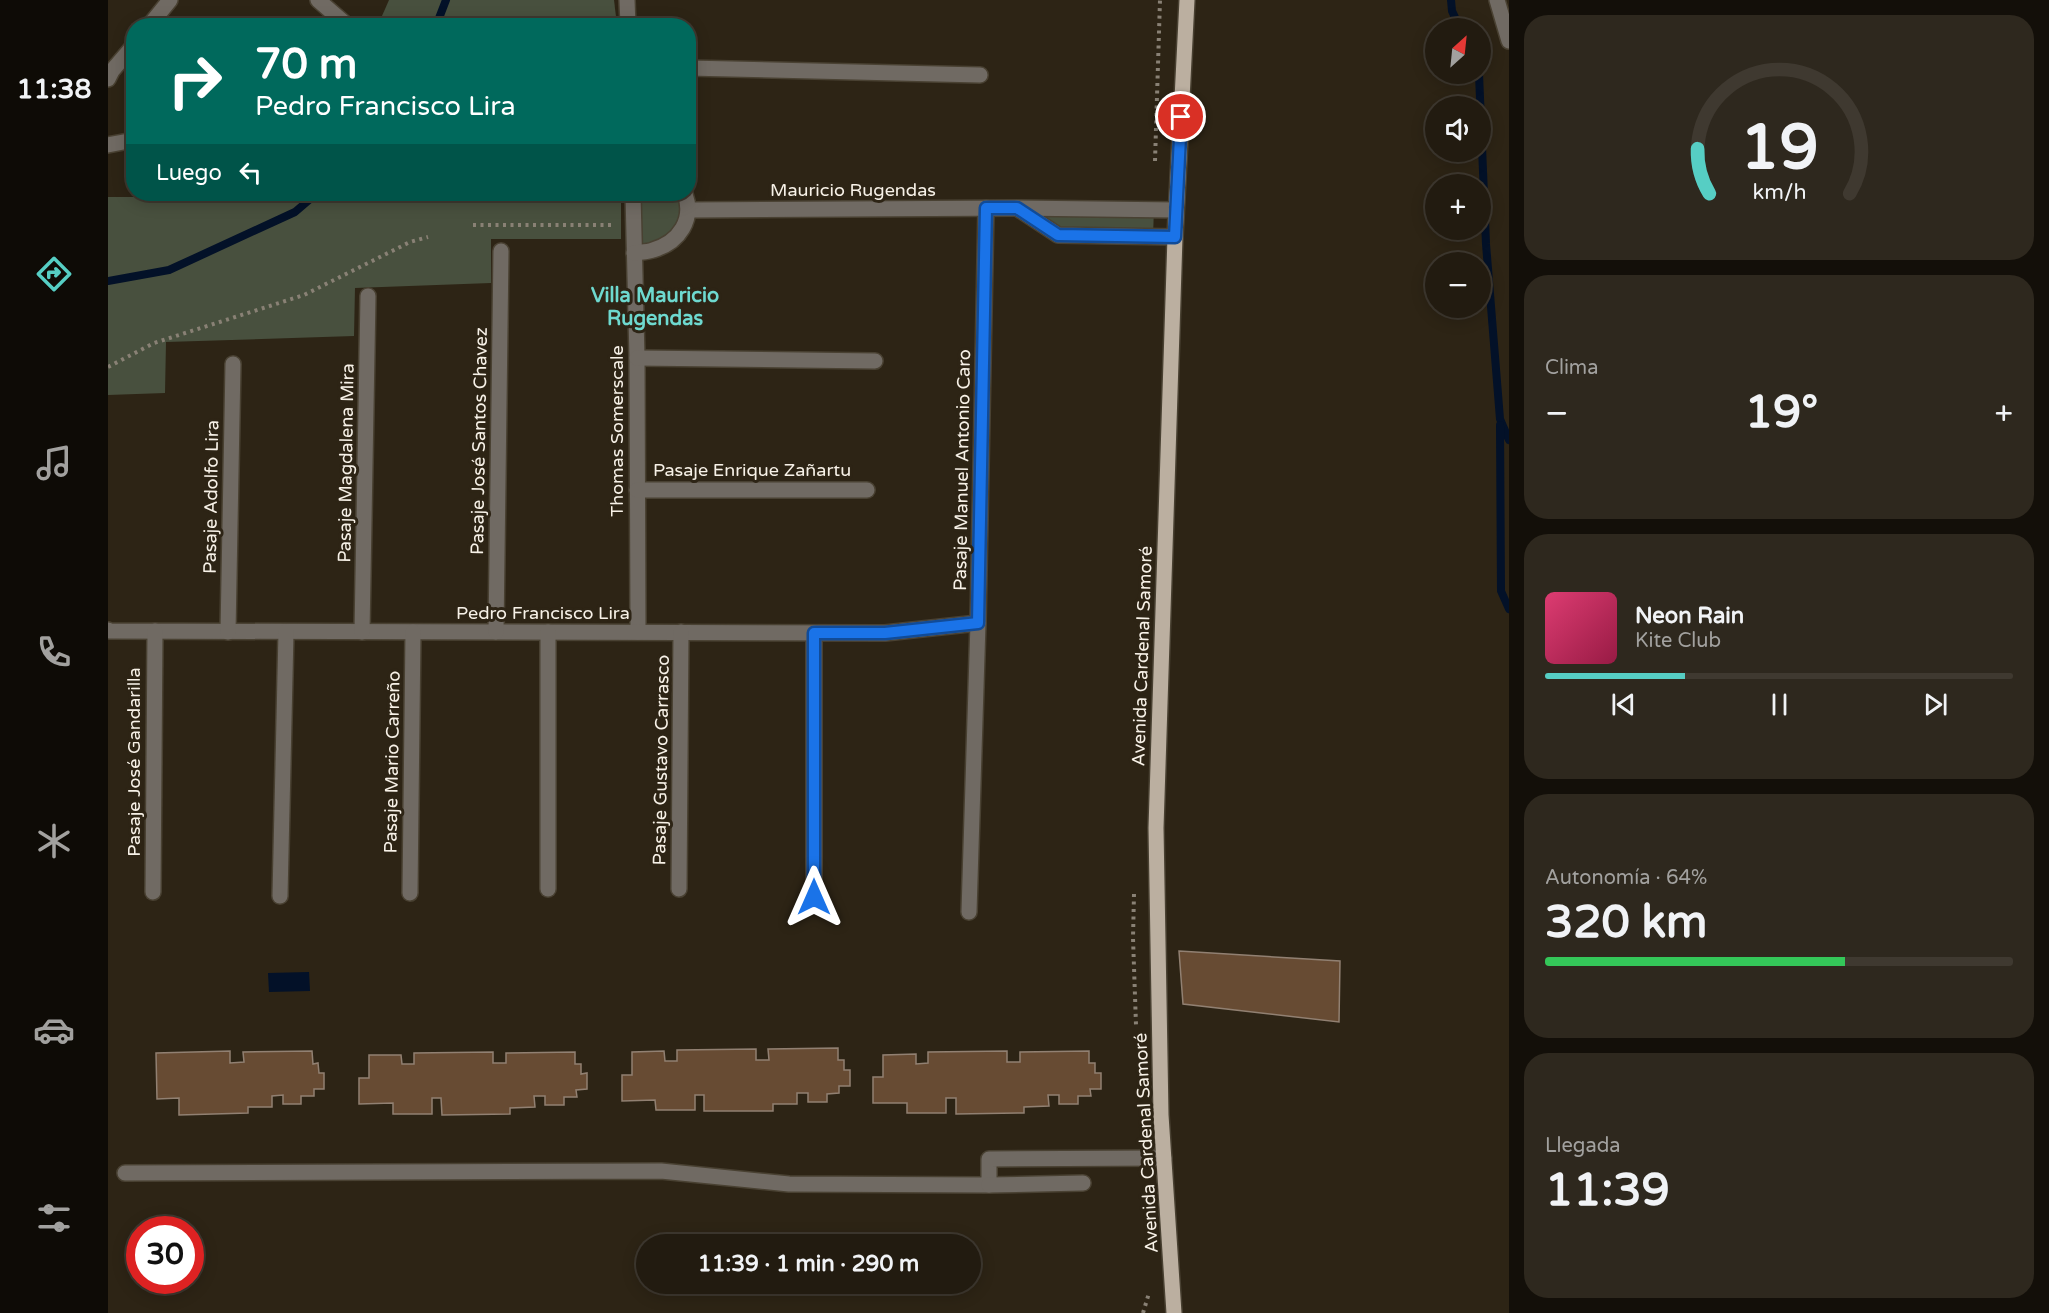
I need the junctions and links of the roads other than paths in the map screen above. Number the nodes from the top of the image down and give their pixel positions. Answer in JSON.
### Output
{"nodes":[{"id":1,"x":170,"y":0,"type":"edge"},
{"id":2,"x":318,"y":0,"type":"edge"},
{"id":3,"x":627,"y":0,"type":"edge"},
{"id":4,"x":1187,"y":0,"type":"edge"},
{"id":5,"x":1497,"y":0,"type":"edge"},
{"id":6,"x":155,"y":18,"type":"edge"},
{"id":7,"x":339,"y":18,"type":"edge"},
{"id":8,"x":628,"y":18,"type":"edge"},
{"id":9,"x":1509,"y":41,"type":"edge"},
{"id":10,"x":126,"y":54,"type":"edge"},
{"id":11,"x":696,"y":68,"type":"edge"},
{"id":12,"x":980,"y":75,"type":"dead end"},
{"id":13,"x":108,"y":79,"type":"edge"},
{"id":14,"x":126,"y":142,"type":"edge"},
{"id":15,"x":108,"y":145,"type":"edge"},
{"id":16,"x":633,"y":201,"type":"edge"},
{"id":17,"x":687,"y":201,"type":"edge"},
{"id":18,"x":986,"y":208,"type":"junction"},
{"id":19,"x":1017,"y":208,"type":"junction"},
{"id":20,"x":690,"y":210,"type":"junction"},
{"id":21,"x":1176,"y":210,"type":"junction"},
{"id":22,"x":1175,"y":237,"type":"junction"},
{"id":23,"x":501,"y":250,"type":"dead end"},
{"id":24,"x":634,"y":253,"type":"junction"},
{"id":25,"x":368,"y":296,"type":"dead end"},
{"id":26,"x":637,"y":358,"type":"junction"},
{"id":27,"x":875,"y":361,"type":"dead end"},
{"id":28,"x":233,"y":364,"type":"dead end"},
{"id":29,"x":637,"y":490,"type":"junction"},
{"id":30,"x":867,"y":490,"type":"dead end"},
{"id":31,"x":978,"y":623,"type":"junction"},
{"id":32,"x":108,"y":630,"type":"edge"},
{"id":33,"x":154,"y":631,"type":"junction"},
{"id":34,"x":228,"y":632,"type":"junction"},
{"id":35,"x":286,"y":632,"type":"junction"},
{"id":36,"x":362,"y":632,"type":"junction"},
{"id":37,"x":413,"y":632,"type":"junction"},
{"id":38,"x":496,"y":632,"type":"junction"},
{"id":39,"x":548,"y":632,"type":"junction"},
{"id":40,"x":638,"y":632,"type":"junction"},
{"id":41,"x":681,"y":632,"type":"junction"},
{"id":42,"x":814,"y":633,"type":"junction"},
{"id":43,"x":679,"y":888,"type":"dead end"},
{"id":44,"x":548,"y":889,"type":"dead end"},
{"id":45,"x":153,"y":892,"type":"dead end"},
{"id":46,"x":410,"y":893,"type":"dead end"},
{"id":47,"x":280,"y":896,"type":"dead end"},
{"id":48,"x":814,"y":897,"type":"dead end"},
{"id":49,"x":969,"y":912,"type":"dead end"},
{"id":50,"x":1164,"y":1158,"type":"junction"},
{"id":51,"x":125,"y":1173,"type":"dead end"},
{"id":52,"x":1083,"y":1183,"type":"dead end"},
{"id":53,"x":989,"y":1185,"type":"junction"},
{"id":54,"x":1174,"y":1313,"type":"edge"}],
"edges":[{"from":1,"to":6,"type":"street"},
{"from":2,"to":7,"type":"street"},
{"from":3,"to":8,"type":"street"},
{"from":4,"to":21,"type":"main road","name":"Avenida Cardenal Samoré"},
{"from":5,"to":9,"type":"street"},
{"from":10,"to":13,"type":"street"},
{"from":11,"to":12,"type":"street"},
{"from":14,"to":15,"type":"street"},
{"from":16,"to":24,"type":"street","name":"Thomas Somerscale"},
{"from":17,"to":20,"type":"street"},
{"from":18,"to":19,"type":"street","name":"Mauricio Rugendas"},
{"from":18,"to":20,"type":"street","name":"Mauricio Rugendas"},
{"from":18,"to":31,"type":"street","name":"Pasaje Manuel Antonio Caro"},
{"from":19,"to":21,"type":"street","name":"Mauricio Rugendas"},
{"from":19,"to":22,"type":"street"},
{"from":20,"to":24,"type":"street"},
{"from":21,"to":22,"type":"main road","name":"Avenida Cardenal Samoré"},
{"from":22,"to":50,"type":"main road","name":"Avenida Cardenal Samoré"},
{"from":23,"to":38,"type":"street","name":"Pasaje José Santos Chavez"},
{"from":24,"to":26,"type":"street","name":"Thomas Somerscale"},
{"from":25,"to":36,"type":"street","name":"Pasaje Magdalena Mira"},
{"from":26,"to":27,"type":"street"},
{"from":26,"to":29,"type":"street","name":"Thomas Somerscale"},
{"from":28,"to":34,"type":"street","name":"Pasaje Adolfo Lira"},
{"from":29,"to":30,"type":"street","name":"Pasaje Enrique Zañartu"},
{"from":29,"to":40,"type":"street","name":"Thomas Somerscale"},
{"from":31,"to":42,"type":"street","name":"Pedro Francisco Lira"},
{"from":31,"to":49,"type":"street","name":"Pasaje Manuel Antonio Caro"},
{"from":32,"to":33,"type":"street","name":"Pedro Francisco Lira"},
{"from":33,"to":34,"type":"street","name":"Pedro Francisco Lira"},
{"from":33,"to":45,"type":"street","name":"Pasaje José Gandarilla"},
{"from":34,"to":35,"type":"street","name":"Pedro Francisco Lira"},
{"from":35,"to":36,"type":"street","name":"Pedro Francisco Lira"},
{"from":35,"to":47,"type":"street"},
{"from":36,"to":37,"type":"street","name":"Pedro Francisco Lira"},
{"from":37,"to":38,"type":"street","name":"Pedro Francisco Lira"},
{"from":37,"to":46,"type":"street","name":"Pasaje Mario Carreño"},
{"from":38,"to":39,"type":"street","name":"Pedro Francisco Lira"},
{"from":39,"to":40,"type":"street","name":"Pedro Francisco Lira"},
{"from":39,"to":44,"type":"street"},
{"from":40,"to":41,"type":"street","name":"Pedro Francisco Lira"},
{"from":41,"to":42,"type":"street","name":"Pedro Francisco Lira"},
{"from":41,"to":43,"type":"street","name":"Pasaje Gustavo Carrasco"},
{"from":42,"to":48,"type":"street"},
{"from":50,"to":53,"type":"street"},
{"from":50,"to":54,"type":"main road","name":"Avenida Cardenal Samoré"},
{"from":51,"to":53,"type":"street"},
{"from":52,"to":53,"type":"street"}]}
